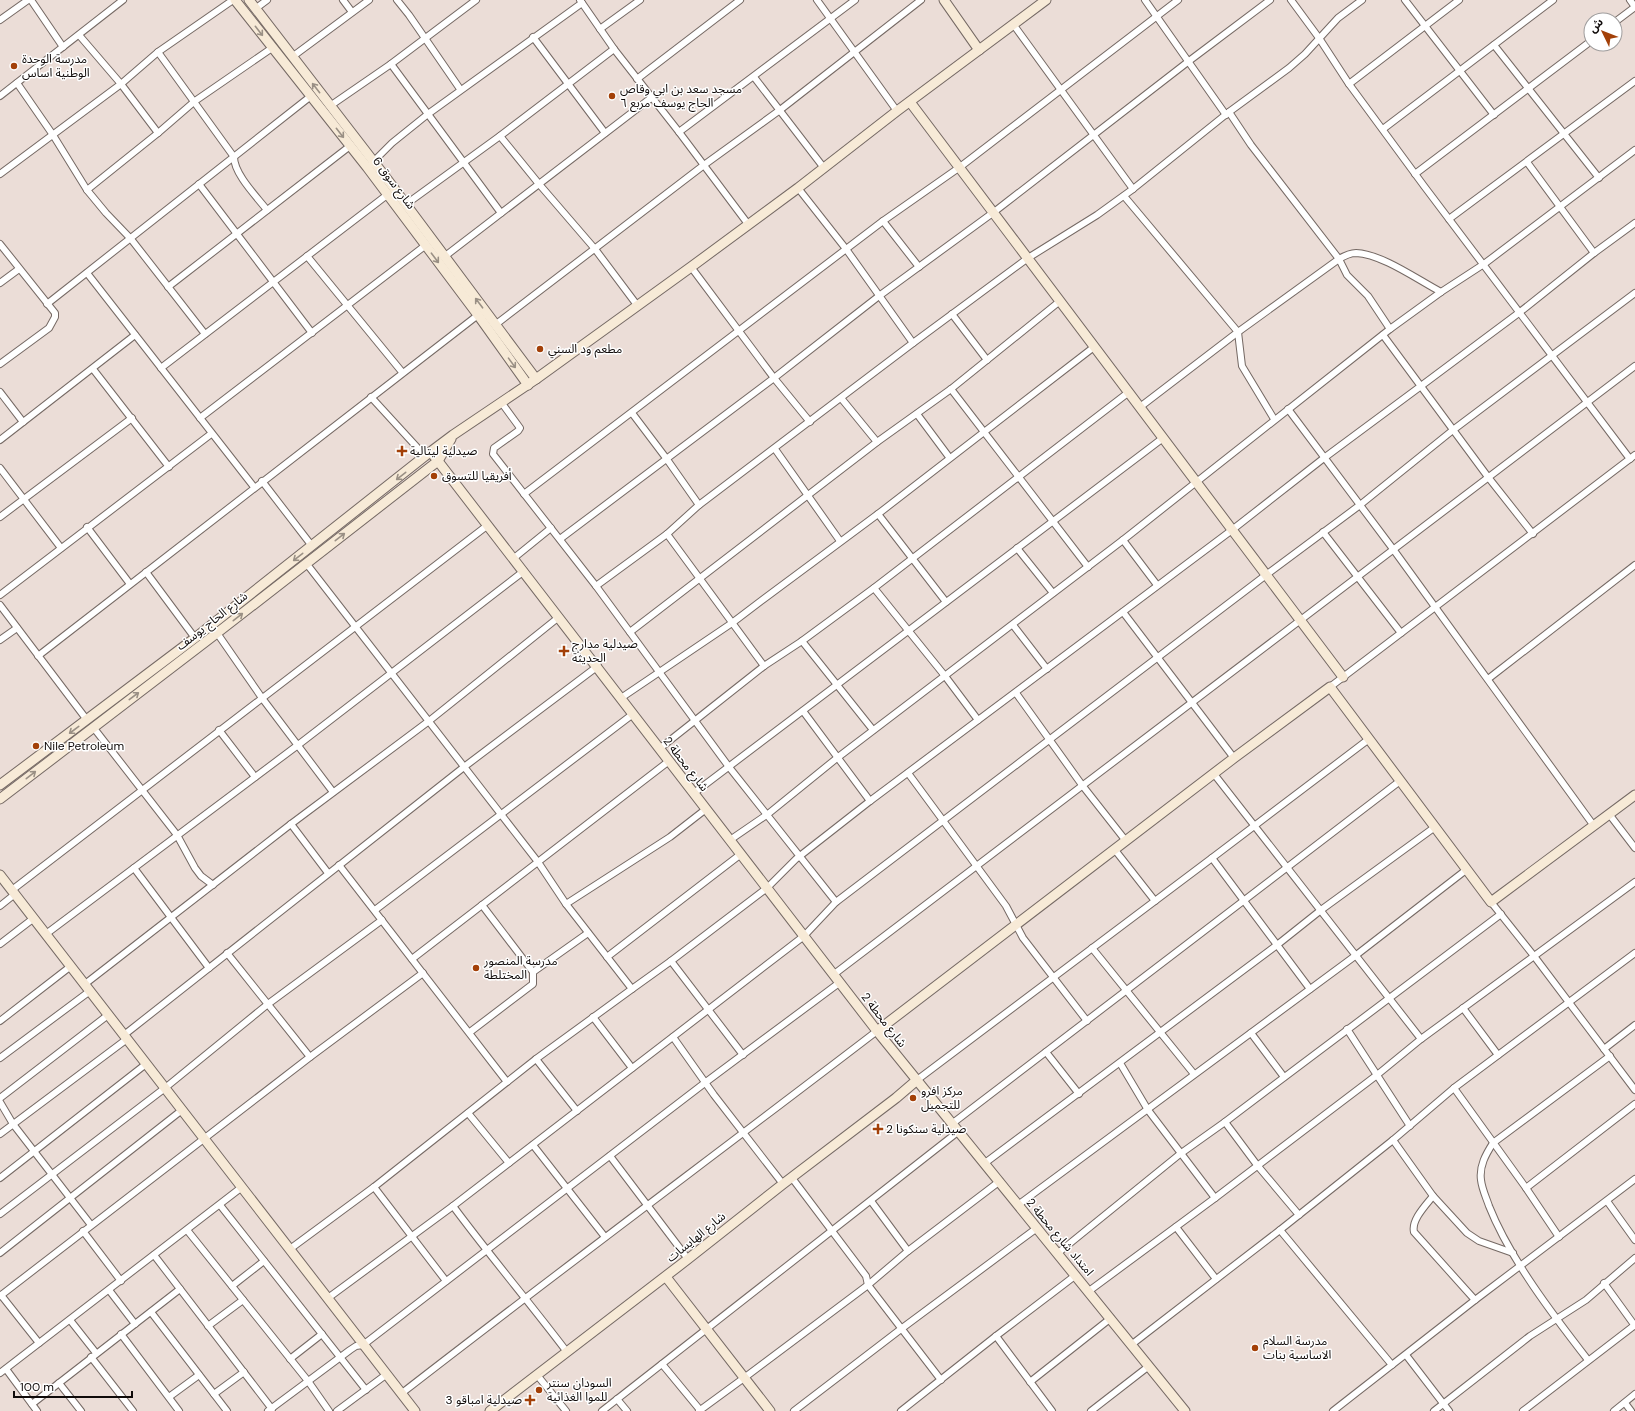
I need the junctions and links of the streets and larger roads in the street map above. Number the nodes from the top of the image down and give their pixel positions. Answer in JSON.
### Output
{"nodes":[{"id":1,"x":28,"y":0,"type":"edge"},
{"id":2,"x":31,"y":0,"type":"edge"},
{"id":3,"x":123,"y":0,"type":"edge"},
{"id":4,"x":234,"y":0,"type":"edge"},
{"id":5,"x":249,"y":0,"type":"edge"},
{"id":6,"x":267,"y":0,"type":"edge"},
{"id":7,"x":343,"y":0,"type":"edge"},
{"id":8,"x":369,"y":0,"type":"edge"},
{"id":9,"x":397,"y":0,"type":"edge"},
{"id":10,"x":476,"y":0,"type":"edge"},
{"id":11,"x":640,"y":0,"type":"edge"},
{"id":12,"x":740,"y":0,"type":"edge"},
{"id":13,"x":817,"y":0,"type":"edge"},
{"id":14,"x":855,"y":0,"type":"edge"},
{"id":15,"x":921,"y":0,"type":"edge"},
{"id":16,"x":944,"y":0,"type":"edge"},
{"id":17,"x":1046,"y":0,"type":"edge"},
{"id":18,"x":1145,"y":0,"type":"edge"},
{"id":19,"x":1178,"y":0,"type":"edge"},
{"id":20,"x":1270,"y":0,"type":"edge"},
{"id":21,"x":1291,"y":0,"type":"edge"},
{"id":22,"x":1362,"y":0,"type":"edge"},
{"id":23,"x":1405,"y":0,"type":"edge"},
{"id":24,"x":1459,"y":0,"type":"edge"},
{"id":25,"x":1553,"y":0,"type":"edge"},
{"id":26,"x":1630,"y":0,"type":"edge"},
{"id":27,"x":581,"y":1,"type":"edge"},
{"id":28,"x":115,"y":2,"type":"edge"},
{"id":29,"x":1635,"y":7,"type":"edge"},
{"id":30,"x":256,"y":9,"type":"junction"},
{"id":31,"x":352,"y":12,"type":"junction"},
{"id":32,"x":1157,"y":16,"type":"junction"},
{"id":33,"x":1623,"y":16,"type":"edge"},
{"id":34,"x":831,"y":19,"type":"junction"},
{"id":35,"x":0,"y":20,"type":"edge"},
{"id":36,"x":1013,"y":24,"type":"junction"},
{"id":37,"x":1425,"y":26,"type":"junction"},
{"id":38,"x":600,"y":29,"type":"junction"},
{"id":39,"x":79,"y":35,"type":"junction"},
{"id":40,"x":533,"y":37,"type":"junction"},
{"id":41,"x":1319,"y":38,"type":"junction"},
{"id":42,"x":426,"y":39,"type":"junction"},
{"id":43,"x":1494,"y":45,"type":"junction"},
{"id":44,"x":63,"y":47,"type":"junction"},
{"id":45,"x":1583,"y":47,"type":"edge"},
{"id":46,"x":272,"y":48,"type":"junction"},
{"id":47,"x":614,"y":49,"type":"junction"},
{"id":48,"x":979,"y":50,"type":"junction"},
{"id":49,"x":158,"y":52,"type":"junction"},
{"id":50,"x":854,"y":52,"type":"junction"},
{"id":51,"x":292,"y":57,"type":"junction"},
{"id":52,"x":1189,"y":61,"type":"junction"},
{"id":53,"x":391,"y":64,"type":"junction"},
{"id":54,"x":1460,"y":70,"type":"junction"},
{"id":55,"x":754,"y":77,"type":"junction"},
{"id":56,"x":637,"y":79,"type":"junction"},
{"id":57,"x":1635,"y":81,"type":"edge"},
{"id":58,"x":17,"y":83,"type":"junction"},
{"id":59,"x":568,"y":83,"type":"junction"},
{"id":60,"x":121,"y":84,"type":"junction"},
{"id":61,"x":1349,"y":84,"type":"junction"},
{"id":62,"x":460,"y":89,"type":"junction"},
{"id":63,"x":1528,"y":89,"type":"junction"},
{"id":64,"x":1060,"y":90,"type":"junction"},
{"id":65,"x":0,"y":96,"type":"edge"},
{"id":66,"x":311,"y":96,"type":"junction"},
{"id":67,"x":651,"y":98,"type":"junction"},
{"id":68,"x":195,"y":101,"type":"junction"},
{"id":69,"x":910,"y":102,"type":"junction"},
{"id":70,"x":330,"y":106,"type":"junction"},
{"id":71,"x":780,"y":110,"type":"junction"},
{"id":72,"x":897,"y":111,"type":"junction"},
{"id":73,"x":1227,"y":113,"type":"junction"},
{"id":74,"x":428,"y":114,"type":"junction"},
{"id":75,"x":1494,"y":115,"type":"junction"},
{"id":76,"x":1383,"y":129,"type":"junction"},
{"id":77,"x":679,"y":132,"type":"junction"},
{"id":78,"x":605,"y":133,"type":"junction"},
{"id":79,"x":158,"y":134,"type":"junction"},
{"id":80,"x":1564,"y":134,"type":"junction"},
{"id":81,"x":53,"y":135,"type":"junction"},
{"id":82,"x":500,"y":136,"type":"junction"},
{"id":83,"x":1093,"y":136,"type":"junction"},
{"id":84,"x":350,"y":146,"type":"junction"},
{"id":85,"x":1635,"y":150,"type":"edge"},
{"id":86,"x":234,"y":157,"type":"junction"},
{"id":87,"x":463,"y":162,"type":"junction"},
{"id":88,"x":1527,"y":162,"type":"junction"},
{"id":89,"x":370,"y":165,"type":"junction"},
{"id":90,"x":704,"y":165,"type":"junction"},
{"id":91,"x":960,"y":167,"type":"junction"},
{"id":92,"x":824,"y":168,"type":"junction"},
{"id":93,"x":0,"y":174,"type":"edge"},
{"id":94,"x":1415,"y":174,"type":"junction"},
{"id":95,"x":1599,"y":178,"type":"junction"},
{"id":96,"x":199,"y":184,"type":"junction"},
{"id":97,"x":539,"y":184,"type":"junction"},
{"id":98,"x":798,"y":188,"type":"junction"},
{"id":99,"x":1133,"y":189,"type":"junction"},
{"id":100,"x":87,"y":190,"type":"junction"},
{"id":101,"x":387,"y":194,"type":"junction"},
{"id":102,"x":1124,"y":196,"type":"junction"},
{"id":103,"x":405,"y":205,"type":"junction"},
{"id":104,"x":1560,"y":207,"type":"junction"},
{"id":105,"x":267,"y":210,"type":"junction"},
{"id":106,"x":994,"y":212,"type":"junction"},
{"id":107,"x":501,"y":213,"type":"junction"},
{"id":108,"x":1449,"y":219,"type":"junction"},
{"id":109,"x":883,"y":222,"type":"junction"},
{"id":110,"x":748,"y":224,"type":"junction"},
{"id":111,"x":1634,"y":226,"type":"edge"},
{"id":112,"x":238,"y":234,"type":"junction"},
{"id":113,"x":130,"y":238,"type":"junction"},
{"id":114,"x":0,"y":244,"type":"edge"},
{"id":115,"x":426,"y":245,"type":"junction"},
{"id":116,"x":595,"y":249,"type":"junction"},
{"id":117,"x":846,"y":249,"type":"junction"},
{"id":118,"x":1594,"y":253,"type":"junction"},
{"id":119,"x":307,"y":256,"type":"junction"},
{"id":120,"x":444,"y":257,"type":"junction"},
{"id":121,"x":1028,"y":258,"type":"junction"},
{"id":122,"x":1339,"y":259,"type":"junction"},
{"id":123,"x":1484,"y":264,"type":"junction"},
{"id":124,"x":919,"y":266,"type":"junction"},
{"id":125,"x":691,"y":267,"type":"junction"},
{"id":126,"x":20,"y":269,"type":"junction"},
{"id":127,"x":87,"y":273,"type":"junction"},
{"id":128,"x":274,"y":282,"type":"junction"},
{"id":129,"x":0,"y":283,"type":"edge"},
{"id":130,"x":168,"y":287,"type":"junction"},
{"id":131,"x":1441,"y":292,"type":"junction"},
{"id":132,"x":1635,"y":293,"type":"edge"},
{"id":133,"x":879,"y":296,"type":"junction"},
{"id":134,"x":1060,"y":301,"type":"junction"},
{"id":135,"x":47,"y":304,"type":"junction"},
{"id":136,"x":637,"y":305,"type":"junction"},
{"id":137,"x":347,"y":306,"type":"junction"},
{"id":138,"x":1520,"y":312,"type":"junction"},
{"id":139,"x":952,"y":314,"type":"junction"},
{"id":140,"x":478,"y":315,"type":"junction"},
{"id":141,"x":495,"y":325,"type":"junction"},
{"id":142,"x":1390,"y":329,"type":"junction"},
{"id":143,"x":738,"y":331,"type":"junction"},
{"id":144,"x":1238,"y":332,"type":"junction"},
{"id":145,"x":312,"y":333,"type":"junction"},
{"id":146,"x":205,"y":334,"type":"junction"},
{"id":147,"x":135,"y":335,"type":"junction"},
{"id":148,"x":1383,"y":335,"type":"junction"},
{"id":149,"x":913,"y":343,"type":"junction"},
{"id":150,"x":1094,"y":347,"type":"junction"},
{"id":151,"x":1553,"y":355,"type":"junction"},
{"id":152,"x":986,"y":360,"type":"junction"},
{"id":153,"x":0,"y":364,"type":"edge"},
{"id":154,"x":1635,"y":366,"type":"edge"},
{"id":155,"x":162,"y":368,"type":"junction"},
{"id":156,"x":92,"y":369,"type":"junction"},
{"id":157,"x":402,"y":372,"type":"junction"},
{"id":158,"x":774,"y":378,"type":"junction"},
{"id":159,"x":536,"y":379,"type":"junction"},
{"id":160,"x":528,"y":385,"type":"junction"},
{"id":161,"x":1421,"y":386,"type":"junction"},
{"id":162,"x":951,"y":389,"type":"junction"},
{"id":163,"x":0,"y":392,"type":"edge"},
{"id":164,"x":1129,"y":392,"type":"junction"},
{"id":165,"x":371,"y":397,"type":"junction"},
{"id":166,"x":841,"y":398,"type":"junction"},
{"id":167,"x":501,"y":402,"type":"junction"},
{"id":168,"x":1588,"y":402,"type":"junction"},
{"id":169,"x":1140,"y":407,"type":"junction"},
{"id":170,"x":1288,"y":409,"type":"junction"},
{"id":171,"x":632,"y":413,"type":"junction"},
{"id":172,"x":917,"y":414,"type":"junction"},
{"id":173,"x":132,"y":418,"type":"junction"},
{"id":174,"x":200,"y":418,"type":"junction"},
{"id":175,"x":1274,"y":419,"type":"junction"},
{"id":176,"x":23,"y":422,"type":"junction"},
{"id":177,"x":810,"y":422,"type":"junction"},
{"id":178,"x":1453,"y":430,"type":"junction"},
{"id":179,"x":983,"y":432,"type":"junction"},
{"id":180,"x":211,"y":434,"type":"junction"},
{"id":181,"x":453,"y":435,"type":"junction"},
{"id":182,"x":1163,"y":438,"type":"junction"},
{"id":183,"x":0,"y":440,"type":"edge"},
{"id":184,"x":877,"y":442,"type":"junction"},
{"id":185,"x":775,"y":449,"type":"junction"},
{"id":186,"x":428,"y":454,"type":"junction"},
{"id":187,"x":949,"y":457,"type":"junction"},
{"id":188,"x":1633,"y":457,"type":"edge"},
{"id":189,"x":666,"y":458,"type":"junction"},
{"id":190,"x":1324,"y":458,"type":"junction"},
{"id":191,"x":438,"y":461,"type":"junction"},
{"id":192,"x":169,"y":467,"type":"junction"},
{"id":193,"x":0,"y":468,"type":"edge"},
{"id":194,"x":1019,"y":477,"type":"junction"},
{"id":195,"x":1488,"y":477,"type":"junction"},
{"id":196,"x":262,"y":481,"type":"junction"},
{"id":197,"x":1196,"y":482,"type":"junction"},
{"id":198,"x":254,"y":487,"type":"junction"},
{"id":199,"x":524,"y":494,"type":"junction"},
{"id":200,"x":807,"y":496,"type":"junction"},
{"id":201,"x":24,"y":500,"type":"junction"},
{"id":202,"x":699,"y":505,"type":"junction"},
{"id":203,"x":1360,"y":505,"type":"junction"},
{"id":204,"x":878,"y":514,"type":"junction"},
{"id":205,"x":0,"y":517,"type":"edge"},
{"id":206,"x":1053,"y":521,"type":"junction"},
{"id":207,"x":488,"y":525,"type":"junction"},
{"id":208,"x":87,"y":527,"type":"junction"},
{"id":209,"x":551,"y":528,"type":"junction"},
{"id":210,"x":1232,"y":530,"type":"junction"},
{"id":211,"x":1323,"y":532,"type":"junction"},
{"id":212,"x":667,"y":534,"type":"junction"},
{"id":213,"x":1533,"y":534,"type":"junction"},
{"id":214,"x":560,"y":539,"type":"junction"},
{"id":215,"x":1124,"y":540,"type":"junction"},
{"id":216,"x":840,"y":542,"type":"junction"},
{"id":217,"x":312,"y":546,"type":"junction"},
{"id":218,"x":61,"y":548,"type":"junction"},
{"id":219,"x":1017,"y":548,"type":"junction"},
{"id":220,"x":1393,"y":549,"type":"junction"},
{"id":221,"x":514,"y":558,"type":"junction"},
{"id":222,"x":912,"y":558,"type":"junction"},
{"id":223,"x":306,"y":563,"type":"junction"},
{"id":224,"x":1635,"y":565,"type":"edge"},
{"id":225,"x":1088,"y":567,"type":"junction"},
{"id":226,"x":524,"y":571,"type":"junction"},
{"id":227,"x":146,"y":572,"type":"junction"},
{"id":228,"x":1266,"y":575,"type":"junction"},
{"id":229,"x":1357,"y":576,"type":"junction"},
{"id":230,"x":699,"y":577,"type":"junction"},
{"id":231,"x":130,"y":584,"type":"junction"},
{"id":232,"x":1158,"y":585,"type":"junction"},
{"id":233,"x":596,"y":586,"type":"junction"},
{"id":234,"x":874,"y":588,"type":"junction"},
{"id":235,"x":1053,"y":593,"type":"junction"},
{"id":236,"x":0,"y":595,"type":"edge"},
{"id":237,"x":946,"y":602,"type":"junction"},
{"id":238,"x":0,"y":606,"type":"edge"},
{"id":239,"x":1435,"y":608,"type":"junction"},
{"id":240,"x":1123,"y":612,"type":"junction"},
{"id":241,"x":559,"y":617,"type":"junction"},
{"id":242,"x":1301,"y":621,"type":"junction"},
{"id":243,"x":732,"y":623,"type":"junction"},
{"id":244,"x":1013,"y":625,"type":"junction"},
{"id":245,"x":356,"y":626,"type":"junction"},
{"id":246,"x":17,"y":628,"type":"junction"},
{"id":247,"x":909,"y":631,"type":"junction"},
{"id":248,"x":630,"y":632,"type":"junction"},
{"id":249,"x":218,"y":633,"type":"junction"},
{"id":250,"x":1401,"y":633,"type":"junction"},
{"id":251,"x":196,"y":638,"type":"junction"},
{"id":252,"x":0,"y":640,"type":"edge"},
{"id":253,"x":802,"y":640,"type":"junction"},
{"id":254,"x":38,"y":656,"type":"junction"},
{"id":255,"x":1158,"y":657,"type":"junction"},
{"id":256,"x":598,"y":666,"type":"junction"},
{"id":257,"x":764,"y":666,"type":"junction"},
{"id":258,"x":1046,"y":669,"type":"junction"},
{"id":259,"x":392,"y":673,"type":"junction"},
{"id":260,"x":659,"y":673,"type":"junction"},
{"id":261,"x":945,"y":676,"type":"junction"},
{"id":262,"x":1343,"y":677,"type":"junction"},
{"id":263,"x":1488,"y":680,"type":"junction"},
{"id":264,"x":837,"y":685,"type":"junction"},
{"id":265,"x":1330,"y":687,"type":"junction"},
{"id":266,"x":1016,"y":693,"type":"junction"},
{"id":267,"x":262,"y":698,"type":"junction"},
{"id":268,"x":621,"y":698,"type":"junction"},
{"id":269,"x":1192,"y":702,"type":"junction"},
{"id":270,"x":803,"y":711,"type":"junction"},
{"id":271,"x":633,"y":714,"type":"junction"},
{"id":272,"x":978,"y":720,"type":"junction"},
{"id":273,"x":429,"y":721,"type":"junction"},
{"id":274,"x":696,"y":722,"type":"junction"},
{"id":275,"x":90,"y":724,"type":"junction"},
{"id":276,"x":219,"y":730,"type":"junction"},
{"id":277,"x":873,"y":730,"type":"junction"},
{"id":278,"x":1049,"y":739,"type":"junction"},
{"id":279,"x":1368,"y":739,"type":"junction"},
{"id":280,"x":298,"y":745,"type":"junction"},
{"id":281,"x":659,"y":749,"type":"junction"},
{"id":282,"x":837,"y":758,"type":"junction"},
{"id":283,"x":1234,"y":758,"type":"junction"},
{"id":284,"x":669,"y":761,"type":"junction"},
{"id":285,"x":464,"y":767,"type":"junction"},
{"id":286,"x":729,"y":767,"type":"junction"},
{"id":287,"x":908,"y":773,"type":"junction"},
{"id":288,"x":1214,"y":774,"type":"junction"},
{"id":289,"x":255,"y":777,"type":"junction"},
{"id":290,"x":1400,"y":781,"type":"junction"},
{"id":291,"x":0,"y":785,"type":"edge"},
{"id":292,"x":1082,"y":785,"type":"junction"},
{"id":293,"x":141,"y":790,"type":"junction"},
{"id":294,"x":334,"y":792,"type":"junction"},
{"id":295,"x":694,"y":793,"type":"junction"},
{"id":296,"x":1635,"y":795,"type":"edge"},
{"id":297,"x":0,"y":799,"type":"edge"},
{"id":298,"x":870,"y":801,"type":"junction"},
{"id":299,"x":706,"y":809,"type":"junction"},
{"id":300,"x":501,"y":814,"type":"junction"},
{"id":301,"x":768,"y":814,"type":"junction"},
{"id":302,"x":1609,"y":814,"type":"junction"},
{"id":303,"x":943,"y":820,"type":"junction"},
{"id":304,"x":291,"y":824,"type":"junction"},
{"id":305,"x":1254,"y":825,"type":"junction"},
{"id":306,"x":1594,"y":826,"type":"junction"},
{"id":307,"x":1435,"y":827,"type":"junction"},
{"id":308,"x":177,"y":835,"type":"junction"},
{"id":309,"x":730,"y":840,"type":"junction"},
{"id":310,"x":1126,"y":841,"type":"junction"},
{"id":311,"x":1635,"y":848,"type":"edge"},
{"id":312,"x":1114,"y":850,"type":"junction"},
{"id":313,"x":741,"y":854,"type":"junction"},
{"id":314,"x":800,"y":857,"type":"junction"},
{"id":315,"x":1212,"y":858,"type":"junction"},
{"id":316,"x":538,"y":862,"type":"junction"},
{"id":317,"x":339,"y":865,"type":"junction"},
{"id":318,"x":978,"y":865,"type":"junction"},
{"id":319,"x":1288,"y":867,"type":"junction"},
{"id":320,"x":134,"y":868,"type":"junction"},
{"id":321,"x":1466,"y":870,"type":"junction"},
{"id":322,"x":328,"y":873,"type":"junction"},
{"id":323,"x":0,"y":875,"type":"edge"},
{"id":324,"x":1635,"y":882,"type":"edge"},
{"id":325,"x":212,"y":885,"type":"junction"},
{"id":326,"x":767,"y":888,"type":"junction"},
{"id":327,"x":13,"y":892,"type":"junction"},
{"id":328,"x":1155,"y":901,"type":"junction"},
{"id":329,"x":1244,"y":901,"type":"junction"},
{"id":330,"x":836,"y":902,"type":"junction"},
{"id":331,"x":1491,"y":902,"type":"junction"},
{"id":332,"x":566,"y":904,"type":"junction"},
{"id":333,"x":482,"y":905,"type":"junction"},
{"id":334,"x":0,"y":906,"type":"edge"},
{"id":335,"x":375,"y":910,"type":"junction"},
{"id":336,"x":1321,"y":910,"type":"junction"},
{"id":337,"x":1500,"y":914,"type":"junction"},
{"id":338,"x":34,"y":918,"type":"junction"},
{"id":339,"x":171,"y":918,"type":"junction"},
{"id":340,"x":382,"y":920,"type":"junction"},
{"id":341,"x":1016,"y":925,"type":"junction"},
{"id":342,"x":588,"y":933,"type":"junction"},
{"id":343,"x":46,"y":934,"type":"junction"},
{"id":344,"x":804,"y":936,"type":"junction"},
{"id":345,"x":0,"y":944,"type":"edge"},
{"id":346,"x":1277,"y":945,"type":"junction"},
{"id":347,"x":1092,"y":948,"type":"junction"},
{"id":348,"x":227,"y":953,"type":"junction"},
{"id":349,"x":1635,"y":953,"type":"edge"},
{"id":350,"x":1355,"y":956,"type":"junction"},
{"id":351,"x":1534,"y":956,"type":"junction"},
{"id":352,"x":607,"y":957,"type":"junction"},
{"id":353,"x":412,"y":959,"type":"junction"},
{"id":354,"x":671,"y":961,"type":"junction"},
{"id":355,"x":71,"y":966,"type":"junction"},
{"id":356,"x":208,"y":968,"type":"junction"},
{"id":357,"x":533,"y":972,"type":"junction"},
{"id":358,"x":423,"y":973,"type":"junction"},
{"id":359,"x":833,"y":975,"type":"junction"},
{"id":360,"x":1053,"y":978,"type":"junction"},
{"id":361,"x":839,"y":982,"type":"junction"},
{"id":362,"x":87,"y":988,"type":"junction"},
{"id":363,"x":632,"y":988,"type":"junction"},
{"id":364,"x":1310,"y":989,"type":"junction"},
{"id":365,"x":1128,"y":991,"type":"junction"},
{"id":366,"x":1388,"y":998,"type":"junction"},
{"id":367,"x":1569,"y":1002,"type":"junction"},
{"id":368,"x":268,"y":1004,"type":"junction"},
{"id":369,"x":1463,"y":1008,"type":"junction"},
{"id":370,"x":709,"y":1009,"type":"junction"},
{"id":371,"x":108,"y":1015,"type":"junction"},
{"id":372,"x":593,"y":1017,"type":"junction"},
{"id":373,"x":0,"y":1021,"type":"edge"},
{"id":374,"x":1087,"y":1021,"type":"junction"},
{"id":375,"x":1635,"y":1025,"type":"edge"},
{"id":376,"x":1347,"y":1029,"type":"junction"},
{"id":377,"x":877,"y":1031,"type":"junction"},
{"id":378,"x":470,"y":1032,"type":"junction"},
{"id":379,"x":1160,"y":1032,"type":"junction"},
{"id":380,"x":1251,"y":1033,"type":"junction"},
{"id":381,"x":126,"y":1037,"type":"junction"},
{"id":382,"x":673,"y":1037,"type":"junction"},
{"id":383,"x":1421,"y":1039,"type":"junction"},
{"id":384,"x":1604,"y":1049,"type":"junction"},
{"id":385,"x":1046,"y":1052,"type":"junction"},
{"id":386,"x":743,"y":1055,"type":"junction"},
{"id":387,"x":1498,"y":1055,"type":"junction"},
{"id":388,"x":1610,"y":1056,"type":"junction"},
{"id":389,"x":310,"y":1057,"type":"junction"},
{"id":390,"x":0,"y":1058,"type":"edge"},
{"id":391,"x":536,"y":1059,"type":"junction"},
{"id":392,"x":1120,"y":1063,"type":"junction"},
{"id":393,"x":146,"y":1064,"type":"junction"},
{"id":394,"x":632,"y":1068,"type":"junction"},
{"id":395,"x":1194,"y":1074,"type":"junction"},
{"id":396,"x":1377,"y":1075,"type":"junction"},
{"id":397,"x":1284,"y":1077,"type":"junction"},
{"id":398,"x":917,"y":1080,"type":"junction"},
{"id":399,"x":507,"y":1082,"type":"junction"},
{"id":400,"x":706,"y":1082,"type":"junction"},
{"id":401,"x":165,"y":1088,"type":"junction"},
{"id":402,"x":1454,"y":1088,"type":"junction"},
{"id":403,"x":1635,"y":1090,"type":"edge"},
{"id":404,"x":1079,"y":1094,"type":"junction"},
{"id":405,"x":0,"y":1098,"type":"edge"},
{"id":406,"x":0,"y":1102,"type":"edge"},
{"id":407,"x":1635,"y":1104,"type":"edge"},
{"id":408,"x":182,"y":1110,"type":"junction"},
{"id":409,"x":1148,"y":1110,"type":"junction"},
{"id":410,"x":577,"y":1112,"type":"junction"},
{"id":411,"x":468,"y":1113,"type":"junction"},
{"id":412,"x":1225,"y":1122,"type":"junction"},
{"id":413,"x":953,"y":1123,"type":"junction"},
{"id":414,"x":13,"y":1124,"type":"junction"},
{"id":415,"x":1410,"y":1126,"type":"junction"},
{"id":416,"x":959,"y":1131,"type":"junction"},
{"id":417,"x":0,"y":1134,"type":"edge"},
{"id":418,"x":743,"y":1134,"type":"junction"},
{"id":419,"x":204,"y":1138,"type":"junction"},
{"id":420,"x":1393,"y":1140,"type":"junction"},
{"id":421,"x":1493,"y":1143,"type":"junction"},
{"id":422,"x":533,"y":1145,"type":"junction"},
{"id":423,"x":35,"y":1152,"type":"junction"},
{"id":424,"x":1180,"y":1154,"type":"junction"},
{"id":425,"x":610,"y":1156,"type":"junction"},
{"id":426,"x":509,"y":1163,"type":"junction"},
{"id":427,"x":986,"y":1163,"type":"junction"},
{"id":428,"x":1257,"y":1165,"type":"junction"},
{"id":429,"x":52,"y":1174,"type":"junction"},
{"id":430,"x":0,"y":1178,"type":"edge"},
{"id":431,"x":792,"y":1178,"type":"junction"},
{"id":432,"x":1635,"y":1179,"type":"edge"},
{"id":433,"x":1000,"y":1181,"type":"junction"},
{"id":434,"x":783,"y":1184,"type":"junction"},
{"id":435,"x":242,"y":1187,"type":"junction"},
{"id":436,"x":374,"y":1187,"type":"junction"},
{"id":437,"x":1526,"y":1188,"type":"junction"},
{"id":438,"x":567,"y":1189,"type":"junction"},
{"id":439,"x":1433,"y":1196,"type":"junction"},
{"id":440,"x":69,"y":1197,"type":"junction"},
{"id":441,"x":1215,"y":1198,"type":"junction"},
{"id":442,"x":1607,"y":1201,"type":"junction"},
{"id":443,"x":871,"y":1202,"type":"junction"},
{"id":444,"x":220,"y":1205,"type":"junction"},
{"id":445,"x":1018,"y":1205,"type":"junction"},
{"id":446,"x":453,"y":1206,"type":"junction"},
{"id":447,"x":647,"y":1206,"type":"junction"},
{"id":448,"x":0,"y":1214,"type":"edge"},
{"id":449,"x":1299,"y":1215,"type":"junction"},
{"id":450,"x":91,"y":1225,"type":"junction"},
{"id":451,"x":1176,"y":1227,"type":"junction"},
{"id":452,"x":1037,"y":1228,"type":"junction"},
{"id":453,"x":187,"y":1230,"type":"junction"},
{"id":454,"x":1280,"y":1230,"type":"junction"},
{"id":455,"x":83,"y":1231,"type":"junction"},
{"id":456,"x":833,"y":1231,"type":"junction"},
{"id":457,"x":411,"y":1236,"type":"junction"},
{"id":458,"x":605,"y":1237,"type":"junction"},
{"id":459,"x":1559,"y":1237,"type":"junction"},
{"id":460,"x":1635,"y":1240,"type":"edge"},
{"id":461,"x":290,"y":1249,"type":"junction"},
{"id":462,"x":486,"y":1251,"type":"junction"},
{"id":463,"x":908,"y":1251,"type":"junction"},
{"id":464,"x":0,"y":1253,"type":"edge"},
{"id":465,"x":1058,"y":1253,"type":"junction"},
{"id":466,"x":1513,"y":1253,"type":"junction"},
{"id":467,"x":154,"y":1255,"type":"junction"},
{"id":468,"x":1635,"y":1258,"type":"edge"},
{"id":469,"x":688,"y":1259,"type":"junction"},
{"id":470,"x":264,"y":1261,"type":"junction"},
{"id":471,"x":1521,"y":1266,"type":"junction"},
{"id":472,"x":1076,"y":1276,"type":"junction"},
{"id":473,"x":666,"y":1277,"type":"junction"},
{"id":474,"x":1216,"y":1279,"type":"junction"},
{"id":475,"x":121,"y":1281,"type":"junction"},
{"id":476,"x":446,"y":1282,"type":"junction"},
{"id":477,"x":1604,"y":1283,"type":"junction"},
{"id":478,"x":868,"y":1285,"type":"junction"},
{"id":479,"x":232,"y":1286,"type":"junction"},
{"id":480,"x":180,"y":1289,"type":"junction"},
{"id":481,"x":109,"y":1290,"type":"junction"},
{"id":482,"x":1089,"y":1291,"type":"junction"},
{"id":483,"x":0,"y":1295,"type":"edge"},
{"id":484,"x":525,"y":1297,"type":"junction"},
{"id":485,"x":328,"y":1298,"type":"junction"},
{"id":486,"x":243,"y":1300,"type":"junction"},
{"id":487,"x":1476,"y":1300,"type":"junction"},
{"id":488,"x":151,"y":1312,"type":"junction"},
{"id":489,"x":1111,"y":1318,"type":"junction"},
{"id":490,"x":1556,"y":1319,"type":"junction"},
{"id":491,"x":70,"y":1320,"type":"junction"},
{"id":492,"x":135,"y":1324,"type":"junction"},
{"id":493,"x":1635,"y":1325,"type":"edge"},
{"id":494,"x":208,"y":1326,"type":"junction"},
{"id":495,"x":901,"y":1329,"type":"junction"},
{"id":496,"x":706,"y":1330,"type":"junction"},
{"id":497,"x":121,"y":1334,"type":"junction"},
{"id":498,"x":322,"y":1334,"type":"junction"},
{"id":499,"x":996,"y":1336,"type":"junction"},
{"id":500,"x":39,"y":1343,"type":"junction"},
{"id":501,"x":1131,"y":1344,"type":"junction"},
{"id":502,"x":363,"y":1345,"type":"junction"},
{"id":503,"x":567,"y":1352,"type":"junction"},
{"id":504,"x":93,"y":1355,"type":"junction"},
{"id":505,"x":1406,"y":1355,"type":"junction"},
{"id":506,"x":340,"y":1357,"type":"junction"},
{"id":507,"x":290,"y":1359,"type":"junction"},
{"id":508,"x":1588,"y":1360,"type":"junction"},
{"id":509,"x":662,"y":1364,"type":"junction"},
{"id":510,"x":1149,"y":1366,"type":"junction"},
{"id":511,"x":1392,"y":1366,"type":"junction"},
{"id":512,"x":6,"y":1369,"type":"junction"},
{"id":513,"x":244,"y":1372,"type":"junction"},
{"id":514,"x":0,"y":1374,"type":"edge"},
{"id":515,"x":387,"y":1374,"type":"junction"},
{"id":516,"x":537,"y":1374,"type":"junction"},
{"id":517,"x":199,"y":1375,"type":"junction"},
{"id":518,"x":744,"y":1378,"type":"junction"},
{"id":519,"x":941,"y":1380,"type":"junction"},
{"id":520,"x":308,"y":1381,"type":"junction"},
{"id":521,"x":1030,"y":1382,"type":"junction"},
{"id":522,"x":59,"y":1383,"type":"junction"},
{"id":523,"x":366,"y":1390,"type":"junction"},
{"id":524,"x":402,"y":1393,"type":"junction"},
{"id":525,"x":214,"y":1394,"type":"junction"},
{"id":526,"x":1635,"y":1394,"type":"edge"},
{"id":527,"x":169,"y":1398,"type":"junction"},
{"id":528,"x":617,"y":1399,"type":"junction"},
{"id":529,"x":1625,"y":1403,"type":"junction"},
{"id":530,"x":32,"y":1404,"type":"junction"},
{"id":531,"x":1444,"y":1404,"type":"junction"},
{"id":532,"x":270,"y":1410,"type":"edge"},
{"id":533,"x":1528,"y":1410,"type":"edge"},
{"id":534,"x":37,"y":1411,"type":"edge"},
{"id":535,"x":81,"y":1411,"type":"edge"},
{"id":536,"x":133,"y":1411,"type":"edge"},
{"id":537,"x":179,"y":1411,"type":"edge"},
{"id":538,"x":227,"y":1411,"type":"edge"},
{"id":539,"x":329,"y":1411,"type":"edge"},
{"id":540,"x":337,"y":1411,"type":"edge"},
{"id":541,"x":415,"y":1411,"type":"edge"},
{"id":542,"x":490,"y":1411,"type":"edge"},
{"id":543,"x":566,"y":1411,"type":"edge"},
{"id":544,"x":602,"y":1411,"type":"edge"},
{"id":545,"x":627,"y":1411,"type":"edge"},
{"id":546,"x":699,"y":1411,"type":"edge"},
{"id":547,"x":770,"y":1411,"type":"edge"},
{"id":548,"x":794,"y":1411,"type":"edge"},
{"id":549,"x":901,"y":1411,"type":"edge"},
{"id":550,"x":1052,"y":1411,"type":"edge"},
{"id":551,"x":1091,"y":1411,"type":"edge"},
{"id":552,"x":1185,"y":1411,"type":"edge"},
{"id":553,"x":1333,"y":1411,"type":"edge"},
{"id":554,"x":1434,"y":1411,"type":"edge"},
{"id":555,"x":1449,"y":1411,"type":"edge"},
{"id":556,"x":1614,"y":1411,"type":"edge"},
{"id":557,"x":1631,"y":1411,"type":"edge"}],
"edges":[{"from":1,"to":35,"type":"street"},
{"from":2,"to":44,"type":"street"},
{"from":3,"to":28,"type":"street"},
{"from":4,"to":46,"type":"street","name":"شارع سوق 6","one_way":true},
{"from":4,"to":49,"type":"street"},
{"from":5,"to":30,"type":"street","name":"شارع سوق 6"},
{"from":6,"to":30,"type":"street"},
{"from":7,"to":31,"type":"street"},
{"from":8,"to":31,"type":"street"},
{"from":9,"to":42,"type":"street"},
{"from":10,"to":42,"type":"street"},
{"from":11,"to":38,"type":"street"},
{"from":12,"to":56,"type":"street"},
{"from":13,"to":34,"type":"street"},
{"from":14,"to":34,"type":"street"},
{"from":15,"to":50,"type":"street"},
{"from":16,"to":48,"type":"street"},
{"from":17,"to":36,"type":"street","name":"شارع الحاج يوسف"},
{"from":18,"to":32,"type":"street"},
{"from":19,"to":32,"type":"street"},
{"from":20,"to":52,"type":"street"},
{"from":21,"to":41,"type":"street"},
{"from":22,"to":41,"type":"street"},
{"from":23,"to":37,"type":"street"},
{"from":24,"to":37,"type":"street"},
{"from":25,"to":43,"type":"street"},
{"from":26,"to":29,"type":"street"},
{"from":27,"to":38,"type":"street"},
{"from":27,"to":40,"type":"street"},
{"from":28,"to":39,"type":"street"},
{"from":29,"to":33,"type":"street"},
{"from":30,"to":51,"type":"street","name":"شارع سوق 6"},
{"from":31,"to":51,"type":"street"},
{"from":32,"to":52,"type":"street"},
{"from":32,"to":64,"type":"street"},
{"from":34,"to":50,"type":"street"},
{"from":34,"to":55,"type":"street"},
{"from":36,"to":48,"type":"street","name":"شارع الحاج يوسف"},
{"from":36,"to":64,"type":"street"},
{"from":37,"to":54,"type":"street"},
{"from":37,"to":61,"type":"street"},
{"from":38,"to":47,"type":"street"},
{"from":39,"to":44,"type":"street"},
{"from":39,"to":60,"type":"street"},
{"from":40,"to":59,"type":"street"},
{"from":40,"to":62,"type":"street"},
{"from":41,"to":61,"type":"street"},
{"from":41,"to":73,"type":"street"},
{"from":42,"to":53,"type":"street"},
{"from":42,"to":62,"type":"street"},
{"from":43,"to":54,"type":"street"},
{"from":43,"to":63,"type":"street"},
{"from":44,"to":58,"type":"street"},
{"from":45,"to":63,"type":"street"},
{"from":46,"to":66,"type":"street","name":"شارع سوق 6"},
{"from":46,"to":68,"type":"street"},
{"from":47,"to":56,"type":"street"},
{"from":47,"to":59,"type":"street"},
{"from":48,"to":69,"type":"street","name":"شارع الحاج يوسف"},
{"from":49,"to":60,"type":"street"},
{"from":49,"to":68,"type":"street"},
{"from":50,"to":71,"type":"street"},
{"from":50,"to":72,"type":"street"},
{"from":70,"to":51,"type":"street","name":"شارع سوق 6","one_way":true},
{"from":52,"to":73,"type":"street"},
{"from":52,"to":83,"type":"street"},
{"from":53,"to":70,"type":"street"},
{"from":53,"to":74,"type":"street"},
{"from":54,"to":75,"type":"street"},
{"from":54,"to":76,"type":"street"},
{"from":55,"to":71,"type":"street"},
{"from":55,"to":77,"type":"street"},
{"from":56,"to":67,"type":"street"},
{"from":57,"to":80,"type":"street"},
{"from":58,"to":65,"type":"street"},
{"from":58,"to":81,"type":"street"},
{"from":59,"to":78,"type":"street"},
{"from":59,"to":82,"type":"street"},
{"from":60,"to":79,"type":"street"},
{"from":60,"to":81,"type":"street"},
{"from":61,"to":76,"type":"street"},
{"from":62,"to":74,"type":"street"},
{"from":63,"to":75,"type":"street"},
{"from":63,"to":80,"type":"street"},
{"from":64,"to":83,"type":"street"},
{"from":64,"to":91,"type":"street"},
{"from":66,"to":84,"type":"street","name":"شارع سوق 6","one_way":true},
{"from":66,"to":86,"type":"street"},
{"from":67,"to":77,"type":"street"},
{"from":67,"to":78,"type":"street"},
{"from":68,"to":79,"type":"street"},
{"from":68,"to":86,"type":"street"},
{"from":69,"to":72,"type":"street","name":"شارع الحاج يوسف"},
{"from":69,"to":91,"type":"street"},
{"from":70,"to":89,"type":"street","name":"شارع سوق 6"},
{"from":71,"to":90,"type":"street"},
{"from":71,"to":92,"type":"street"},
{"from":72,"to":92,"type":"street","name":"شارع الحاج يوسف"},
{"from":73,"to":99,"type":"street"},
{"from":73,"to":122,"type":"street"},
{"from":74,"to":87,"type":"street"},
{"from":74,"to":89,"type":"street"},
{"from":75,"to":94,"type":"street"},
{"from":76,"to":94,"type":"street"},
{"from":77,"to":90,"type":"street"},
{"from":78,"to":97,"type":"street"},
{"from":79,"to":100,"type":"street"},
{"from":80,"to":88,"type":"street"},
{"from":80,"to":95,"type":"street"},
{"from":81,"to":93,"type":"street"},
{"from":81,"to":100,"type":"street"},
{"from":82,"to":87,"type":"street"},
{"from":82,"to":97,"type":"street"},
{"from":83,"to":99,"type":"street"},
{"from":83,"to":106,"type":"street"},
{"from":84,"to":89,"type":"street","name":"شارع سوق 6"},
{"from":84,"to":105,"type":"street"},
{"from":85,"to":95,"type":"street"},
{"from":86,"to":96,"type":"street"},
{"from":86,"to":105,"type":"street"},
{"from":87,"to":103,"type":"street"},
{"from":87,"to":107,"type":"street"},
{"from":88,"to":104,"type":"street"},
{"from":88,"to":108,"type":"street"},
{"from":89,"to":101,"type":"street","name":"شارع سوق 6"},
{"from":89,"to":103,"type":"street","name":"شارع سوق 6"},
{"from":90,"to":110,"type":"street"},
{"from":90,"to":116,"type":"street"},
{"from":91,"to":106,"type":"street"},
{"from":91,"to":109,"type":"street"},
{"from":92,"to":98,"type":"street","name":"شارع الحاج يوسف"},
{"from":94,"to":108,"type":"street"},
{"from":95,"to":104,"type":"street"},
{"from":96,"to":112,"type":"street"},
{"from":96,"to":113,"type":"street"},
{"from":97,"to":107,"type":"street"},
{"from":97,"to":116,"type":"street"},
{"from":98,"to":110,"type":"street","name":"شارع الحاج يوسف"},
{"from":98,"to":117,"type":"street"},
{"from":99,"to":102,"type":"street"},
{"from":100,"to":113,"type":"street"},
{"from":101,"to":115,"type":"street","name":"شارع سوق 6"},
{"from":101,"to":119,"type":"street"},
{"from":102,"to":121,"type":"street"},
{"from":102,"to":144,"type":"street"},
{"from":103,"to":120,"type":"street","name":"شارع سوق 6"},
{"from":104,"to":118,"type":"street"},
{"from":104,"to":123,"type":"street"},
{"from":105,"to":112,"type":"street"},
{"from":106,"to":121,"type":"street"},
{"from":106,"to":124,"type":"street"},
{"from":107,"to":120,"type":"street"},
{"from":108,"to":123,"type":"street"},
{"from":109,"to":117,"type":"street"},
{"from":109,"to":124,"type":"street"},
{"from":110,"to":125,"type":"street","name":"شارع الحاج يوسف"},
{"from":111,"to":118,"type":"street"},
{"from":112,"to":128,"type":"street"},
{"from":112,"to":130,"type":"street"},
{"from":113,"to":127,"type":"street"},
{"from":113,"to":130,"type":"street"},
{"from":114,"to":126,"type":"street"},
{"from":115,"to":137,"type":"street"},
{"from":115,"to":140,"type":"street","name":"شارع سوق 6","one_way":true},
{"from":116,"to":136,"type":"street"},
{"from":116,"to":141,"type":"street"},
{"from":117,"to":133,"type":"street"},
{"from":117,"to":143,"type":"street"},
{"from":118,"to":138,"type":"street"},
{"from":119,"to":128,"type":"street"},
{"from":119,"to":137,"type":"street"},
{"from":141,"to":120,"type":"street","name":"شارع سوق 6","one_way":true},
{"from":121,"to":134,"type":"street"},
{"from":121,"to":139,"type":"street"},
{"from":122,"to":131,"type":"street"},
{"from":122,"to":142,"type":"street"},
{"from":122,"to":144,"type":"street"},
{"from":123,"to":131,"type":"street"},
{"from":123,"to":138,"type":"street"},
{"from":124,"to":133,"type":"street"},
{"from":125,"to":136,"type":"street","name":"شارع الحاج يوسف"},
{"from":125,"to":143,"type":"street"},
{"from":126,"to":129,"type":"street"},
{"from":126,"to":135,"type":"street"},
{"from":127,"to":135,"type":"street"},
{"from":127,"to":147,"type":"street"},
{"from":128,"to":145,"type":"street"},
{"from":128,"to":146,"type":"street"},
{"from":130,"to":146,"type":"street"},
{"from":131,"to":142,"type":"street"},
{"from":132,"to":151,"type":"street"},
{"from":133,"to":149,"type":"street"},
{"from":133,"to":158,"type":"street"},
{"from":134,"to":150,"type":"street"},
{"from":134,"to":152,"type":"street"},
{"from":135,"to":153,"type":"street"},
{"from":136,"to":159,"type":"street","name":"شارع الحاج يوسف"},
{"from":137,"to":145,"type":"street"},
{"from":137,"to":157,"type":"street"},
{"from":138,"to":151,"type":"street"},
{"from":138,"to":161,"type":"street"},
{"from":139,"to":149,"type":"street"},
{"from":139,"to":152,"type":"street"},
{"from":140,"to":157,"type":"street"},
{"from":140,"to":160,"type":"street","name":"شارع سوق 6","one_way":true},
{"from":141,"to":159,"type":"street","name":"شارع سوق 6"},
{"from":142,"to":148,"type":"street"},
{"from":143,"to":158,"type":"street"},
{"from":143,"to":171,"type":"street"},
{"from":144,"to":169,"type":"street"},
{"from":144,"to":175,"type":"street"},
{"from":145,"to":174,"type":"street"},
{"from":146,"to":155,"type":"street"},
{"from":147,"to":155,"type":"street"},
{"from":147,"to":156,"type":"street"},
{"from":148,"to":161,"type":"street"},
{"from":148,"to":170,"type":"street"},
{"from":149,"to":166,"type":"street"},
{"from":150,"to":164,"type":"street"},
{"from":150,"to":179,"type":"street"},
{"from":151,"to":168,"type":"street"},
{"from":151,"to":178,"type":"street"},
{"from":152,"to":162,"type":"street"},
{"from":154,"to":168,"type":"street"},
{"from":155,"to":174,"type":"street"},
{"from":156,"to":173,"type":"street"},
{"from":156,"to":176,"type":"street"},
{"from":157,"to":165,"type":"street"},
{"from":158,"to":177,"type":"street"},
{"from":158,"to":189,"type":"street"},
{"from":159,"to":160,"type":"street","name":"شارع الحاج يوسف"},
{"from":160,"to":167,"type":"street","name":"شارع الحاج يوسف"},
{"from":161,"to":178,"type":"street"},
{"from":161,"to":190,"type":"street"},
{"from":162,"to":172,"type":"street"},
{"from":162,"to":179,"type":"street"},
{"from":163,"to":176,"type":"street"},
{"from":164,"to":169,"type":"street"},
{"from":164,"to":194,"type":"street"},
{"from":165,"to":186,"type":"street"},
{"from":165,"to":196,"type":"street"},
{"from":166,"to":177,"type":"street"},
{"from":166,"to":184,"type":"street"},
{"from":167,"to":181,"type":"street","name":"شارع الحاج يوسف"},
{"from":167,"to":199,"type":"street"},
{"from":168,"to":188,"type":"street"},
{"from":168,"to":195,"type":"street"},
{"from":169,"to":182,"type":"street"},
{"from":170,"to":175,"type":"street"},
{"from":170,"to":190,"type":"street"},
{"from":171,"to":189,"type":"street"},
{"from":171,"to":199,"type":"street"},
{"from":172,"to":184,"type":"street"},
{"from":172,"to":187,"type":"street"},
{"from":173,"to":192,"type":"street"},
{"from":173,"to":201,"type":"street"},
{"from":174,"to":180,"type":"street"},
{"from":175,"to":197,"type":"street"},
{"from":176,"to":183,"type":"street"},
{"from":177,"to":185,"type":"street"},
{"from":178,"to":195,"type":"street"},
{"from":178,"to":203,"type":"street"},
{"from":179,"to":187,"type":"street"},
{"from":179,"to":194,"type":"street"},
{"from":180,"to":192,"type":"street"},
{"from":180,"to":198,"type":"street"},
{"from":181,"to":186,"type":"street","name":"شارع الحاج يوسف"},
{"from":181,"to":191,"type":"street"},
{"from":182,"to":197,"type":"street"},
{"from":182,"to":206,"type":"street"},
{"from":184,"to":200,"type":"street"},
{"from":185,"to":200,"type":"street"},
{"from":185,"to":202,"type":"street"},
{"from":186,"to":191,"type":"street","name":"شارع محطة 2"},
{"from":186,"to":217,"type":"street","name":"شارع الحاج يوسف","one_way":true},
{"from":187,"to":204,"type":"street"},
{"from":188,"to":213,"type":"street"},
{"from":189,"to":202,"type":"street"},
{"from":189,"to":214,"type":"street"},
{"from":190,"to":203,"type":"street"},
{"from":190,"to":210,"type":"street"},
{"from":191,"to":207,"type":"street","name":"شارع محطة 2"},
{"from":223,"to":191,"type":"street","name":"شارع الحاج يوسف","one_way":true},
{"from":192,"to":208,"type":"street"},
{"from":193,"to":201,"type":"street"},
{"from":194,"to":206,"type":"street"},
{"from":194,"to":222,"type":"street"},
{"from":195,"to":213,"type":"street"},
{"from":195,"to":220,"type":"street"},
{"from":196,"to":198,"type":"street"},
{"from":196,"to":217,"type":"street"},
{"from":197,"to":210,"type":"street"},
{"from":197,"to":215,"type":"street"},
{"from":198,"to":227,"type":"street"},
{"from":199,"to":209,"type":"street"},
{"from":200,"to":216,"type":"street"},
{"from":200,"to":230,"type":"street"},
{"from":201,"to":205,"type":"street"},
{"from":201,"to":218,"type":"street"},
{"from":202,"to":212,"type":"street"},
{"from":203,"to":211,"type":"street"},
{"from":203,"to":220,"type":"street"},
{"from":204,"to":216,"type":"street"},
{"from":204,"to":222,"type":"street"},
{"from":206,"to":219,"type":"street"},
{"from":206,"to":225,"type":"street"},
{"from":207,"to":221,"type":"street","name":"شارع محطة 2"},
{"from":207,"to":245,"type":"street"},
{"from":208,"to":218,"type":"street"},
{"from":208,"to":231,"type":"street"},
{"from":209,"to":214,"type":"street"},
{"from":209,"to":221,"type":"street"},
{"from":210,"to":228,"type":"street"},
{"from":210,"to":232,"type":"street"},
{"from":211,"to":228,"type":"street"},
{"from":211,"to":229,"type":"street"},
{"from":212,"to":230,"type":"street"},
{"from":212,"to":233,"type":"street"},
{"from":213,"to":239,"type":"street"},
{"from":214,"to":233,"type":"street"},
{"from":215,"to":225,"type":"street"},
{"from":215,"to":232,"type":"street"},
{"from":216,"to":243,"type":"street"},
{"from":217,"to":251,"type":"street","name":"شارع الحاج يوسف","one_way":true},
{"from":218,"to":236,"type":"street"},
{"from":219,"to":235,"type":"street"},
{"from":219,"to":237,"type":"street"},
{"from":220,"to":229,"type":"street"},
{"from":220,"to":239,"type":"street"},
{"from":221,"to":226,"type":"street","name":"شارع محطة 2"},
{"from":222,"to":234,"type":"street"},
{"from":222,"to":237,"type":"street"},
{"from":223,"to":245,"type":"street"},
{"from":249,"to":223,"type":"street","name":"شارع الحاج يوسف","one_way":true},
{"from":224,"to":263,"type":"street"},
{"from":225,"to":235,"type":"street"},
{"from":226,"to":241,"type":"street","name":"شارع محطة 2"},
{"from":226,"to":259,"type":"street"},
{"from":227,"to":231,"type":"street"},
{"from":227,"to":251,"type":"street"},
{"from":228,"to":242,"type":"street"},
{"from":228,"to":255,"type":"street"},
{"from":229,"to":242,"type":"street"},
{"from":229,"to":250,"type":"street"},
{"from":230,"to":243,"type":"street"},
{"from":230,"to":248,"type":"street"},
{"from":231,"to":254,"type":"street"},
{"from":232,"to":240,"type":"street"},
{"from":233,"to":248,"type":"street"},
{"from":234,"to":247,"type":"street"},
{"from":234,"to":253,"type":"street"},
{"from":235,"to":244,"type":"street"},
{"from":237,"to":247,"type":"street"},
{"from":238,"to":246,"type":"street"},
{"from":239,"to":250,"type":"street"},
{"from":239,"to":263,"type":"street"},
{"from":240,"to":255,"type":"street"},
{"from":240,"to":258,"type":"street"},
{"from":241,"to":256,"type":"street","name":"شارع محطة 2"},
{"from":241,"to":273,"type":"street"},
{"from":242,"to":262,"type":"street"},
{"from":242,"to":269,"type":"street"},
{"from":243,"to":257,"type":"street"},
{"from":243,"to":260,"type":"street"},
{"from":244,"to":258,"type":"street"},
{"from":244,"to":261,"type":"street"},
{"from":245,"to":259,"type":"street"},
{"from":245,"to":267,"type":"street"},
{"from":246,"to":252,"type":"street"},
{"from":246,"to":254,"type":"street"},
{"from":247,"to":261,"type":"street"},
{"from":247,"to":264,"type":"street"},
{"from":248,"to":260,"type":"street"},
{"from":249,"to":267,"type":"street"},
{"from":275,"to":249,"type":"street","name":"شارع الحاج يوسف","one_way":true},
{"from":250,"to":262,"type":"street"},
{"from":251,"to":275,"type":"street","name":"شارع الحاج يوسف"},
{"from":253,"to":257,"type":"street"},
{"from":253,"to":264,"type":"street"},
{"from":254,"to":275,"type":"street"},
{"from":255,"to":269,"type":"street"},
{"from":255,"to":278,"type":"street"},
{"from":256,"to":268,"type":"street","name":"شارع محطة 2"},
{"from":256,"to":285,"type":"street"},
{"from":257,"to":274,"type":"street"},
{"from":258,"to":266,"type":"street"},
{"from":259,"to":273,"type":"street"},
{"from":259,"to":280,"type":"street"},
{"from":260,"to":268,"type":"street"},
{"from":260,"to":274,"type":"street"},
{"from":261,"to":272,"type":"street"},
{"from":261,"to":277,"type":"street"},
{"from":262,"to":265,"type":"street"},
{"from":263,"to":306,"type":"street"},
{"from":264,"to":270,"type":"street"},
{"from":264,"to":277,"type":"street"},
{"from":265,"to":279,"type":"street"},
{"from":265,"to":283,"type":"street"},
{"from":266,"to":272,"type":"street"},
{"from":266,"to":278,"type":"street"},
{"from":267,"to":276,"type":"street"},
{"from":267,"to":280,"type":"street"},
{"from":268,"to":271,"type":"street","name":"شارع محطة 2"},
{"from":269,"to":283,"type":"street"},
{"from":269,"to":292,"type":"street"},
{"from":270,"to":282,"type":"street"},
{"from":270,"to":286,"type":"street"},
{"from":271,"to":281,"type":"street","name":"شارع محطة 2"},
{"from":271,"to":300,"type":"street"},
{"from":272,"to":287,"type":"street"},
{"from":273,"to":285,"type":"street"},
{"from":273,"to":294,"type":"street"},
{"from":274,"to":281,"type":"street"},
{"from":274,"to":286,"type":"street"},
{"from":275,"to":291,"type":"street","name":"شارع الحاج يوسف","one_way":true},
{"from":275,"to":293,"type":"street"},
{"from":297,"to":275,"type":"street","name":"شارع الحاج يوسف","one_way":true},
{"from":276,"to":289,"type":"street"},
{"from":276,"to":293,"type":"street"},
{"from":277,"to":282,"type":"street"},
{"from":278,"to":292,"type":"street"},
{"from":278,"to":303,"type":"street"},
{"from":279,"to":290,"type":"street"},
{"from":279,"to":305,"type":"street"},
{"from":280,"to":289,"type":"street"},
{"from":280,"to":294,"type":"street"},
{"from":281,"to":284,"type":"street","name":"شارع محطة 2"},
{"from":282,"to":298,"type":"street"},
{"from":282,"to":301,"type":"street"},
{"from":283,"to":288,"type":"street"},
{"from":284,"to":295,"type":"street","name":"شارع محطة 2"},
{"from":284,"to":316,"type":"street"},
{"from":285,"to":300,"type":"street"},
{"from":285,"to":317,"type":"street"},
{"from":286,"to":295,"type":"street"},
{"from":286,"to":301,"type":"street"},
{"from":287,"to":298,"type":"street"},
{"from":287,"to":303,"type":"street"},
{"from":288,"to":305,"type":"street"},
{"from":288,"to":310,"type":"street"},
{"from":289,"to":308,"type":"street"},
{"from":290,"to":307,"type":"street"},
{"from":290,"to":319,"type":"street"},
{"from":292,"to":310,"type":"street"},
{"from":292,"to":318,"type":"street"},
{"from":293,"to":308,"type":"street"},
{"from":293,"to":327,"type":"street"},
{"from":294,"to":304,"type":"street"},
{"from":295,"to":299,"type":"street","name":"شارع محطة 2"},
{"from":296,"to":302,"type":"street"},
{"from":298,"to":314,"type":"street"},
{"from":299,"to":309,"type":"street","name":"شارع محطة 2"},
{"from":299,"to":332,"type":"street"},
{"from":300,"to":316,"type":"street"},
{"from":300,"to":335,"type":"street"},
{"from":301,"to":309,"type":"street"},
{"from":301,"to":314,"type":"street"},
{"from":302,"to":306,"type":"street"},
{"from":302,"to":311,"type":"street"},
{"from":303,"to":318,"type":"street"},
{"from":303,"to":330,"type":"street"},
{"from":304,"to":322,"type":"street"},
{"from":304,"to":325,"type":"street"},
{"from":305,"to":315,"type":"street"},
{"from":305,"to":319,"type":"street"},
{"from":306,"to":331,"type":"street"},
{"from":307,"to":321,"type":"street"},
{"from":307,"to":336,"type":"street"},
{"from":308,"to":320,"type":"street"},
{"from":308,"to":325,"type":"street"},
{"from":309,"to":313,"type":"street","name":"شارع محطة 2"},
{"from":310,"to":312,"type":"street"},
{"from":312,"to":328,"type":"street"},
{"from":312,"to":341,"type":"street"},
{"from":313,"to":326,"type":"street","name":"شارع محطة 2"},
{"from":313,"to":352,"type":"street"},
{"from":314,"to":326,"type":"street"},
{"from":314,"to":330,"type":"street"},
{"from":315,"to":328,"type":"street"},
{"from":315,"to":329,"type":"street"},
{"from":316,"to":332,"type":"street"},
{"from":316,"to":333,"type":"street"},
{"from":317,"to":322,"type":"street"},
{"from":317,"to":335,"type":"street"},
{"from":318,"to":341,"type":"street"},
{"from":318,"to":359,"type":"street"},
{"from":319,"to":329,"type":"street"},
{"from":319,"to":336,"type":"street"},
{"from":320,"to":339,"type":"street"},
{"from":320,"to":343,"type":"street"},
{"from":321,"to":331,"type":"street"},
{"from":321,"to":350,"type":"street"},
{"from":322,"to":348,"type":"street"},
{"from":323,"to":327,"type":"street"},
{"from":324,"to":351,"type":"street"},
{"from":325,"to":339,"type":"street"},
{"from":326,"to":344,"type":"street","name":"شارع محطة 2"},
{"from":326,"to":354,"type":"street"},
{"from":327,"to":334,"type":"street"},
{"from":327,"to":338,"type":"street"},
{"from":328,"to":347,"type":"street"},
{"from":329,"to":346,"type":"street"},
{"from":329,"to":365,"type":"street"},
{"from":330,"to":344,"type":"street"},
{"from":331,"to":337,"type":"street"},
{"from":332,"to":342,"type":"street"},
{"from":333,"to":353,"type":"street"},
{"from":333,"to":357,"type":"street"},
{"from":335,"to":340,"type":"street"},
{"from":336,"to":346,"type":"street"},
{"from":336,"to":350,"type":"street"},
{"from":337,"to":351,"type":"street"},
{"from":337,"to":366,"type":"street"},
{"from":338,"to":343,"type":"street"},
{"from":338,"to":345,"type":"street"},
{"from":339,"to":356,"type":"street"},
{"from":339,"to":362,"type":"street"},
{"from":340,"to":353,"type":"street"},
{"from":340,"to":368,"type":"street"},
{"from":341,"to":360,"type":"street"},
{"from":341,"to":377,"type":"street"},
{"from":342,"to":352,"type":"street"},
{"from":342,"to":357,"type":"street"},
{"from":343,"to":355,"type":"street"},
{"from":344,"to":359,"type":"street","name":"شارع محطة 2"},
{"from":344,"to":370,"type":"street"},
{"from":346,"to":364,"type":"street"},
{"from":346,"to":379,"type":"street"},
{"from":347,"to":360,"type":"street"},
{"from":347,"to":365,"type":"street"},
{"from":348,"to":356,"type":"street"},
{"from":348,"to":368,"type":"street"},
{"from":349,"to":367,"type":"street"},
{"from":350,"to":364,"type":"street"},
{"from":350,"to":366,"type":"street"},
{"from":351,"to":367,"type":"street"},
{"from":351,"to":369,"type":"street"},
{"from":352,"to":363,"type":"street"},
{"from":353,"to":358,"type":"street"},
{"from":354,"to":363,"type":"street"},
{"from":354,"to":370,"type":"street"},
{"from":355,"to":362,"type":"street"},
{"from":355,"to":373,"type":"street"},
{"from":356,"to":381,"type":"street"},
{"from":357,"to":378,"type":"street"},
{"from":358,"to":378,"type":"street"},
{"from":358,"to":389,"type":"street"},
{"from":359,"to":361,"type":"street","name":"شارع محطة 2"},
{"from":360,"to":374,"type":"street"},
{"from":360,"to":398,"type":"street"},
{"from":361,"to":377,"type":"street","name":"شارع محطة 2"},
{"from":361,"to":386,"type":"street"},
{"from":362,"to":371,"type":"street"},
{"from":362,"to":390,"type":"street"},
{"from":363,"to":372,"type":"street"},
{"from":364,"to":380,"type":"street"},
{"from":365,"to":374,"type":"street"},
{"from":365,"to":379,"type":"street"},
{"from":366,"to":376,"type":"street"},
{"from":366,"to":383,"type":"street"},
{"from":367,"to":384,"type":"street"},
{"from":367,"to":387,"type":"street"},
{"from":368,"to":389,"type":"street"},
{"from":368,"to":401,"type":"street"},
{"from":369,"to":383,"type":"street"},
{"from":369,"to":387,"type":"street"},
{"from":370,"to":382,"type":"street"},
{"from":370,"to":386,"type":"street"},
{"from":371,"to":381,"type":"street"},
{"from":371,"to":405,"type":"street"},
{"from":372,"to":391,"type":"street"},
{"from":372,"to":394,"type":"street"},
{"from":374,"to":385,"type":"street"},
{"from":375,"to":384,"type":"street"},
{"from":376,"to":396,"type":"street"},
{"from":376,"to":397,"type":"street"},
{"from":377,"to":398,"type":"street","name":"شارع محطة 2"},
{"from":377,"to":418,"type":"street"},
{"from":378,"to":399,"type":"street"},
{"from":379,"to":392,"type":"street"},
{"from":379,"to":395,"type":"street"},
{"from":380,"to":395,"type":"street"},
{"from":380,"to":397,"type":"street"},
{"from":381,"to":393,"type":"street"},
{"from":381,"to":414,"type":"street"},
{"from":382,"to":394,"type":"street"},
{"from":382,"to":400,"type":"street"},
{"from":383,"to":396,"type":"street"},
{"from":384,"to":388,"type":"street"},
{"from":385,"to":404,"type":"street"},
{"from":385,"to":413,"type":"street"},
{"from":386,"to":400,"type":"street"},
{"from":387,"to":402,"type":"street"},
{"from":388,"to":403,"type":"street"},
{"from":388,"to":421,"type":"street"},
{"from":389,"to":419,"type":"street"},
{"from":391,"to":399,"type":"street"},
{"from":391,"to":410,"type":"street"},
{"from":392,"to":404,"type":"street"},
{"from":392,"to":409,"type":"street"},
{"from":393,"to":401,"type":"street"},
{"from":393,"to":423,"type":"street"},
{"from":394,"to":410,"type":"street"},
{"from":395,"to":409,"type":"street"},
{"from":396,"to":415,"type":"street"},
{"from":396,"to":428,"type":"street"},
{"from":397,"to":412,"type":"street"},
{"from":398,"to":413,"type":"street","name":"امتداد شارع محطة 2"},
{"from":398,"to":431,"type":"street","name":"شارع الهايسات"},
{"from":399,"to":411,"type":"street"},
{"from":400,"to":418,"type":"street"},
{"from":400,"to":425,"type":"street"},
{"from":401,"to":408,"type":"street"},
{"from":401,"to":429,"type":"street"},
{"from":402,"to":415,"type":"street"},
{"from":402,"to":421,"type":"street"},
{"from":404,"to":427,"type":"street"},
{"from":406,"to":414,"type":"street"},
{"from":407,"to":437,"type":"street"},
{"from":408,"to":419,"type":"street"},
{"from":408,"to":440,"type":"street"},
{"from":409,"to":424,"type":"street"},
{"from":409,"to":445,"type":"street"},
{"from":410,"to":422,"type":"street"},
{"from":411,"to":426,"type":"street"},
{"from":411,"to":436,"type":"street"},
{"from":412,"to":424,"type":"street"},
{"from":412,"to":428,"type":"street"},
{"from":413,"to":416,"type":"street","name":"امتداد شارع محطة 2"},
{"from":414,"to":417,"type":"street"},
{"from":414,"to":423,"type":"street"},
{"from":415,"to":420,"type":"street"},
{"from":416,"to":427,"type":"street","name":"امتداد شارع محطة 2"},
{"from":416,"to":443,"type":"street"},
{"from":418,"to":434,"type":"street"},
{"from":418,"to":447,"type":"street"},
{"from":419,"to":435,"type":"street"},
{"from":419,"to":450,"type":"street"},
{"from":420,"to":439,"type":"street"},
{"from":420,"to":449,"type":"street"},
{"from":421,"to":437,"type":"street"},
{"from":421,"to":466,"type":"street"},
{"from":422,"to":426,"type":"street"},
{"from":422,"to":438,"type":"street"},
{"from":423,"to":429,"type":"street"},
{"from":423,"to":430,"type":"street"},
{"from":424,"to":441,"type":"street"},
{"from":424,"to":465,"type":"street"},
{"from":425,"to":438,"type":"street"},
{"from":425,"to":447,"type":"street"},
{"from":426,"to":446,"type":"street"},
{"from":427,"to":433,"type":"street","name":"امتداد شارع محطة 2"},
{"from":428,"to":441,"type":"street"},
{"from":428,"to":449,"type":"street"},
{"from":429,"to":440,"type":"street"},
{"from":429,"to":448,"type":"street"},
{"from":431,"to":434,"type":"street","name":"شارع الهايسات"},
{"from":431,"to":456,"type":"street"},
{"from":432,"to":442,"type":"street"},
{"from":433,"to":445,"type":"street","name":"امتداد شارع محطة 2"},
{"from":433,"to":463,"type":"street"},
{"from":434,"to":469,"type":"street","name":"شارع الهايسات"},
{"from":435,"to":444,"type":"street"},
{"from":435,"to":461,"type":"street"},
{"from":436,"to":457,"type":"street"},
{"from":436,"to":461,"type":"street"},
{"from":437,"to":459,"type":"street"},
{"from":438,"to":458,"type":"street"},
{"from":438,"to":462,"type":"street"},
{"from":439,"to":466,"type":"street"},
{"from":439,"to":487,"type":"street"},
{"from":440,"to":450,"type":"street"},
{"from":440,"to":464,"type":"street"},
{"from":441,"to":451,"type":"street"},
{"from":442,"to":459,"type":"street"},
{"from":442,"to":460,"type":"street"},
{"from":443,"to":456,"type":"street"},
{"from":443,"to":463,"type":"street"},
{"from":444,"to":453,"type":"street"},
{"from":444,"to":470,"type":"street"},
{"from":445,"to":452,"type":"street","name":"امتداد شارع محطة 2"},
{"from":446,"to":457,"type":"street"},
{"from":446,"to":462,"type":"street"},
{"from":447,"to":458,"type":"street"},
{"from":447,"to":469,"type":"street"},
{"from":449,"to":454,"type":"street"},
{"from":450,"to":455,"type":"street"},
{"from":451,"to":474,"type":"street"},
{"from":451,"to":482,"type":"street"},
{"from":452,"to":465,"type":"street","name":"امتداد شارع محطة 2"},
{"from":452,"to":495,"type":"street"},
{"from":453,"to":467,"type":"street"},
{"from":453,"to":479,"type":"street"},
{"from":454,"to":474,"type":"street"},
{"from":454,"to":511,"type":"street"},
{"from":455,"to":475,"type":"street"},
{"from":455,"to":483,"type":"street"},
{"from":456,"to":478,"type":"street"},
{"from":456,"to":496,"type":"street"},
{"from":457,"to":476,"type":"street"},
{"from":457,"to":485,"type":"street"},
{"from":458,"to":484,"type":"street"},
{"from":459,"to":471,"type":"street"},
{"from":461,"to":485,"type":"street"},
{"from":462,"to":476,"type":"street"},
{"from":462,"to":484,"type":"street"},
{"from":463,"to":478,"type":"street"},
{"from":465,"to":472,"type":"street","name":"امتداد شارع محطة 2"},
{"from":466,"to":471,"type":"street"},
{"from":467,"to":475,"type":"street"},
{"from":467,"to":480,"type":"street"},
{"from":468,"to":477,"type":"street"},
{"from":469,"to":473,"type":"street","name":"شارع الهايسات"},
{"from":470,"to":479,"type":"street"},
{"from":470,"to":498,"type":"street"},
{"from":471,"to":487,"type":"street"},
{"from":471,"to":490,"type":"street"},
{"from":472,"to":482,"type":"street","name":"امتداد شارع محطة 2"},
{"from":472,"to":499,"type":"street"},
{"from":473,"to":496,"type":"street"},
{"from":473,"to":503,"type":"street","name":"شارع الهايسات"},
{"from":474,"to":501,"type":"street"},
{"from":475,"to":481,"type":"street"},
{"from":476,"to":502,"type":"street"},
{"from":477,"to":490,"type":"street"},
{"from":477,"to":493,"type":"street"},
{"from":478,"to":495,"type":"street"},
{"from":478,"to":518,"type":"street"},
{"from":479,"to":486,"type":"street"},
{"from":480,"to":488,"type":"street"},
{"from":480,"to":494,"type":"street"},
{"from":481,"to":491,"type":"street"},
{"from":481,"to":492,"type":"street"},
{"from":482,"to":489,"type":"street","name":"امتداد شارع محطة 2"},
{"from":483,"to":500,"type":"street"},
{"from":484,"to":503,"type":"street"},
{"from":484,"to":524,"type":"street"},
{"from":485,"to":502,"type":"street"},
{"from":486,"to":494,"type":"street"},
{"from":486,"to":507,"type":"street"},
{"from":487,"to":505,"type":"street"},
{"from":488,"to":492,"type":"street"},
{"from":488,"to":517,"type":"street"},
{"from":489,"to":501,"type":"street","name":"امتداد شارع محطة 2"},
{"from":489,"to":521,"type":"street"},
{"from":490,"to":508,"type":"street"},
{"from":490,"to":531,"type":"street"},
{"from":491,"to":500,"type":"street"},
{"from":491,"to":504,"type":"street"},
{"from":492,"to":497,"type":"street"},
{"from":493,"to":508,"type":"street"},
{"from":494,"to":513,"type":"street"},
{"from":495,"to":519,"type":"street"},
{"from":495,"to":548,"type":"street"},
{"from":496,"to":509,"type":"street"},
{"from":496,"to":518,"type":"street"},
{"from":497,"to":504,"type":"street"},
{"from":497,"to":527,"type":"street"},
{"from":498,"to":506,"type":"street"},
{"from":498,"to":507,"type":"street"},
{"from":499,"to":519,"type":"street"},
{"from":499,"to":521,"type":"street"},
{"from":500,"to":512,"type":"street"},
{"from":501,"to":510,"type":"street","name":"امتداد شارع محطة 2"},
{"from":502,"to":506,"type":"street"},
{"from":502,"to":515,"type":"street"},
{"from":503,"to":516,"type":"street","name":"شارع الهايسات"},
{"from":504,"to":522,"type":"street"},
{"from":504,"to":536,"type":"street"},
{"from":505,"to":511,"type":"street"},
{"from":505,"to":531,"type":"street"},
{"from":506,"to":520,"type":"street"},
{"from":506,"to":523,"type":"street"},
{"from":507,"to":520,"type":"street"},
{"from":508,"to":533,"type":"street"},
{"from":509,"to":528,"type":"street"},
{"from":509,"to":546,"type":"street"},
{"from":510,"to":551,"type":"street"},
{"from":510,"to":552,"type":"street","name":"امتداد شارع محطة 2"},
{"from":511,"to":553,"type":"street"},
{"from":512,"to":514,"type":"street"},
{"from":512,"to":530,"type":"street"},
{"from":513,"to":525,"type":"street"},
{"from":513,"to":532,"type":"street"},
{"from":515,"to":523,"type":"street"},
{"from":515,"to":524,"type":"street"},
{"from":516,"to":542,"type":"street","name":"شارع الهايسات"},
{"from":516,"to":543,"type":"street"},
{"from":517,"to":525,"type":"street"},
{"from":517,"to":527,"type":"street"},
{"from":518,"to":546,"type":"street"},
{"from":518,"to":547,"type":"street"},
{"from":519,"to":549,"type":"street"},
{"from":520,"to":532,"type":"street"},
{"from":520,"to":539,"type":"street"},
{"from":521,"to":550,"type":"street"},
{"from":522,"to":530,"type":"street"},
{"from":522,"to":535,"type":"street"},
{"from":523,"to":540,"type":"street"},
{"from":524,"to":541,"type":"street"},
{"from":525,"to":538,"type":"street"},
{"from":526,"to":529,"type":"street"},
{"from":527,"to":537,"type":"street"},
{"from":528,"to":544,"type":"street"},
{"from":528,"to":545,"type":"street"},
{"from":529,"to":556,"type":"street"},
{"from":529,"to":557,"type":"street"},
{"from":530,"to":534,"type":"street"},
{"from":531,"to":554,"type":"street"},
{"from":531,"to":555,"type":"street"}]}
